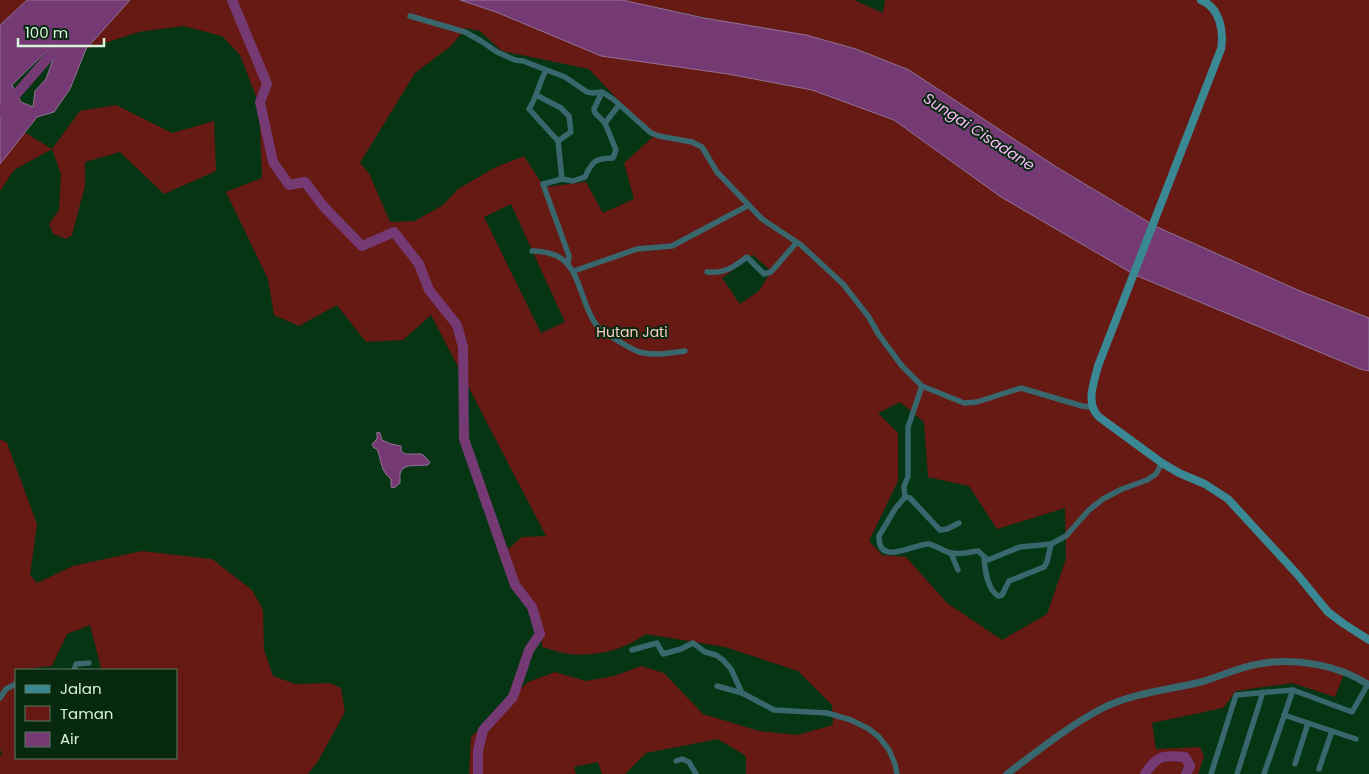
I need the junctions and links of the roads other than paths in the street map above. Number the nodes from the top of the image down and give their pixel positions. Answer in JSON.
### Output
{"nodes":[{"id":1,"x":1201,"y":0,"type":"edge"},
{"id":2,"x":410,"y":16,"type":"dead end"},
{"id":3,"x":546,"y":70,"type":"junction"},
{"id":4,"x":602,"y":92,"type":"junction"},
{"id":5,"x":536,"y":95,"type":"junction"},
{"id":6,"x":620,"y":105,"type":"junction"},
{"id":7,"x":605,"y":123,"type":"junction"},
{"id":8,"x":558,"y":141,"type":"junction"},
{"id":9,"x":562,"y":179,"type":"junction"},
{"id":10,"x":749,"y":205,"type":"junction"},
{"id":11,"x":797,"y":242,"type":"junction"},
{"id":12,"x":532,"y":251,"type":"dead end"},
{"id":13,"x":568,"y":264,"type":"junction"},
{"id":14,"x":574,"y":271,"type":"junction"},
{"id":15,"x":706,"y":272,"type":"dead end"},
{"id":16,"x":685,"y":351,"type":"dead end"},
{"id":17,"x":922,"y":386,"type":"junction"},
{"id":18,"x":1091,"y":407,"type":"junction"},
{"id":19,"x":1162,"y":463,"type":"junction"},
{"id":20,"x":905,"y":497,"type":"junction"},
{"id":21,"x":959,"y":523,"type":"dead end"},
{"id":22,"x":1051,"y":544,"type":"junction"},
{"id":23,"x":952,"y":554,"type":"junction"},
{"id":24,"x":984,"y":558,"type":"junction"},
{"id":25,"x":958,"y":570,"type":"dead end"},
{"id":26,"x":1369,"y":640,"type":"edge"},
{"id":27,"x":632,"y":650,"type":"dead end"},
{"id":28,"x":89,"y":663,"type":"dead end"},
{"id":29,"x":74,"y":669,"type":"edge"},
{"id":30,"x":15,"y":684,"type":"edge"},
{"id":31,"x":1369,"y":685,"type":"edge"},
{"id":32,"x":717,"y":686,"type":"dead end"},
{"id":33,"x":1293,"y":690,"type":"junction"},
{"id":34,"x":1263,"y":692,"type":"junction"},
{"id":35,"x":742,"y":693,"type":"junction"},
{"id":36,"x":0,"y":698,"type":"edge"},
{"id":37,"x":1284,"y":714,"type":"junction"},
{"id":38,"x":1308,"y":723,"type":"junction"},
{"id":39,"x":1332,"y":731,"type":"junction"},
{"id":40,"x":1356,"y":739,"type":"dead end"},
{"id":41,"x":676,"y":761,"type":"dead end"},
{"id":42,"x":1295,"y":764,"type":"dead end"},
{"id":43,"x":1319,"y":769,"type":"dead end"},
{"id":44,"x":696,"y":774,"type":"edge"},
{"id":45,"x":898,"y":774,"type":"edge"},
{"id":46,"x":1007,"y":774,"type":"edge"},
{"id":47,"x":1211,"y":774,"type":"edge"},
{"id":48,"x":1237,"y":774,"type":"edge"},
{"id":49,"x":1264,"y":774,"type":"edge"}],
"edges":[{"from":1,"to":18,"type":"main road"},
{"from":2,"to":3,"type":"street"},
{"from":3,"to":4,"type":"street"},
{"from":3,"to":5,"type":"street"},
{"from":4,"to":6,"type":"street"},
{"from":4,"to":7,"type":"street"},
{"from":5,"to":8,"type":"street"},
{"from":5,"to":8,"type":"street"},
{"from":6,"to":7,"type":"street"},
{"from":6,"to":10,"type":"street"},
{"from":7,"to":9,"type":"street"},
{"from":8,"to":9,"type":"street"},
{"from":9,"to":13,"type":"street"},
{"from":10,"to":11,"type":"street"},
{"from":10,"to":14,"type":"street"},
{"from":11,"to":15,"type":"street"},
{"from":11,"to":17,"type":"street"},
{"from":12,"to":13,"type":"street"},
{"from":13,"to":14,"type":"street"},
{"from":14,"to":16,"type":"street"},
{"from":17,"to":18,"type":"street"},
{"from":17,"to":20,"type":"street"},
{"from":18,"to":19,"type":"main road"},
{"from":19,"to":22,"type":"street"},
{"from":19,"to":26,"type":"main road"},
{"from":20,"to":21,"type":"street"},
{"from":20,"to":23,"type":"street"},
{"from":22,"to":24,"type":"street"},
{"from":22,"to":24,"type":"street"},
{"from":23,"to":24,"type":"street"},
{"from":23,"to":25,"type":"street"},
{"from":27,"to":35,"type":"street"},
{"from":28,"to":29,"type":"street"},
{"from":30,"to":36,"type":"street"},
{"from":31,"to":33,"type":"street"},
{"from":31,"to":46,"type":"street"},
{"from":32,"to":35,"type":"street"},
{"from":33,"to":34,"type":"street"},
{"from":33,"to":37,"type":"street"},
{"from":34,"to":47,"type":"street"},
{"from":34,"to":48,"type":"street"},
{"from":35,"to":45,"type":"street"},
{"from":37,"to":38,"type":"street"},
{"from":37,"to":49,"type":"street"},
{"from":38,"to":39,"type":"street"},
{"from":38,"to":42,"type":"street"},
{"from":39,"to":40,"type":"street"},
{"from":39,"to":43,"type":"street"},
{"from":41,"to":44,"type":"street"}]}
